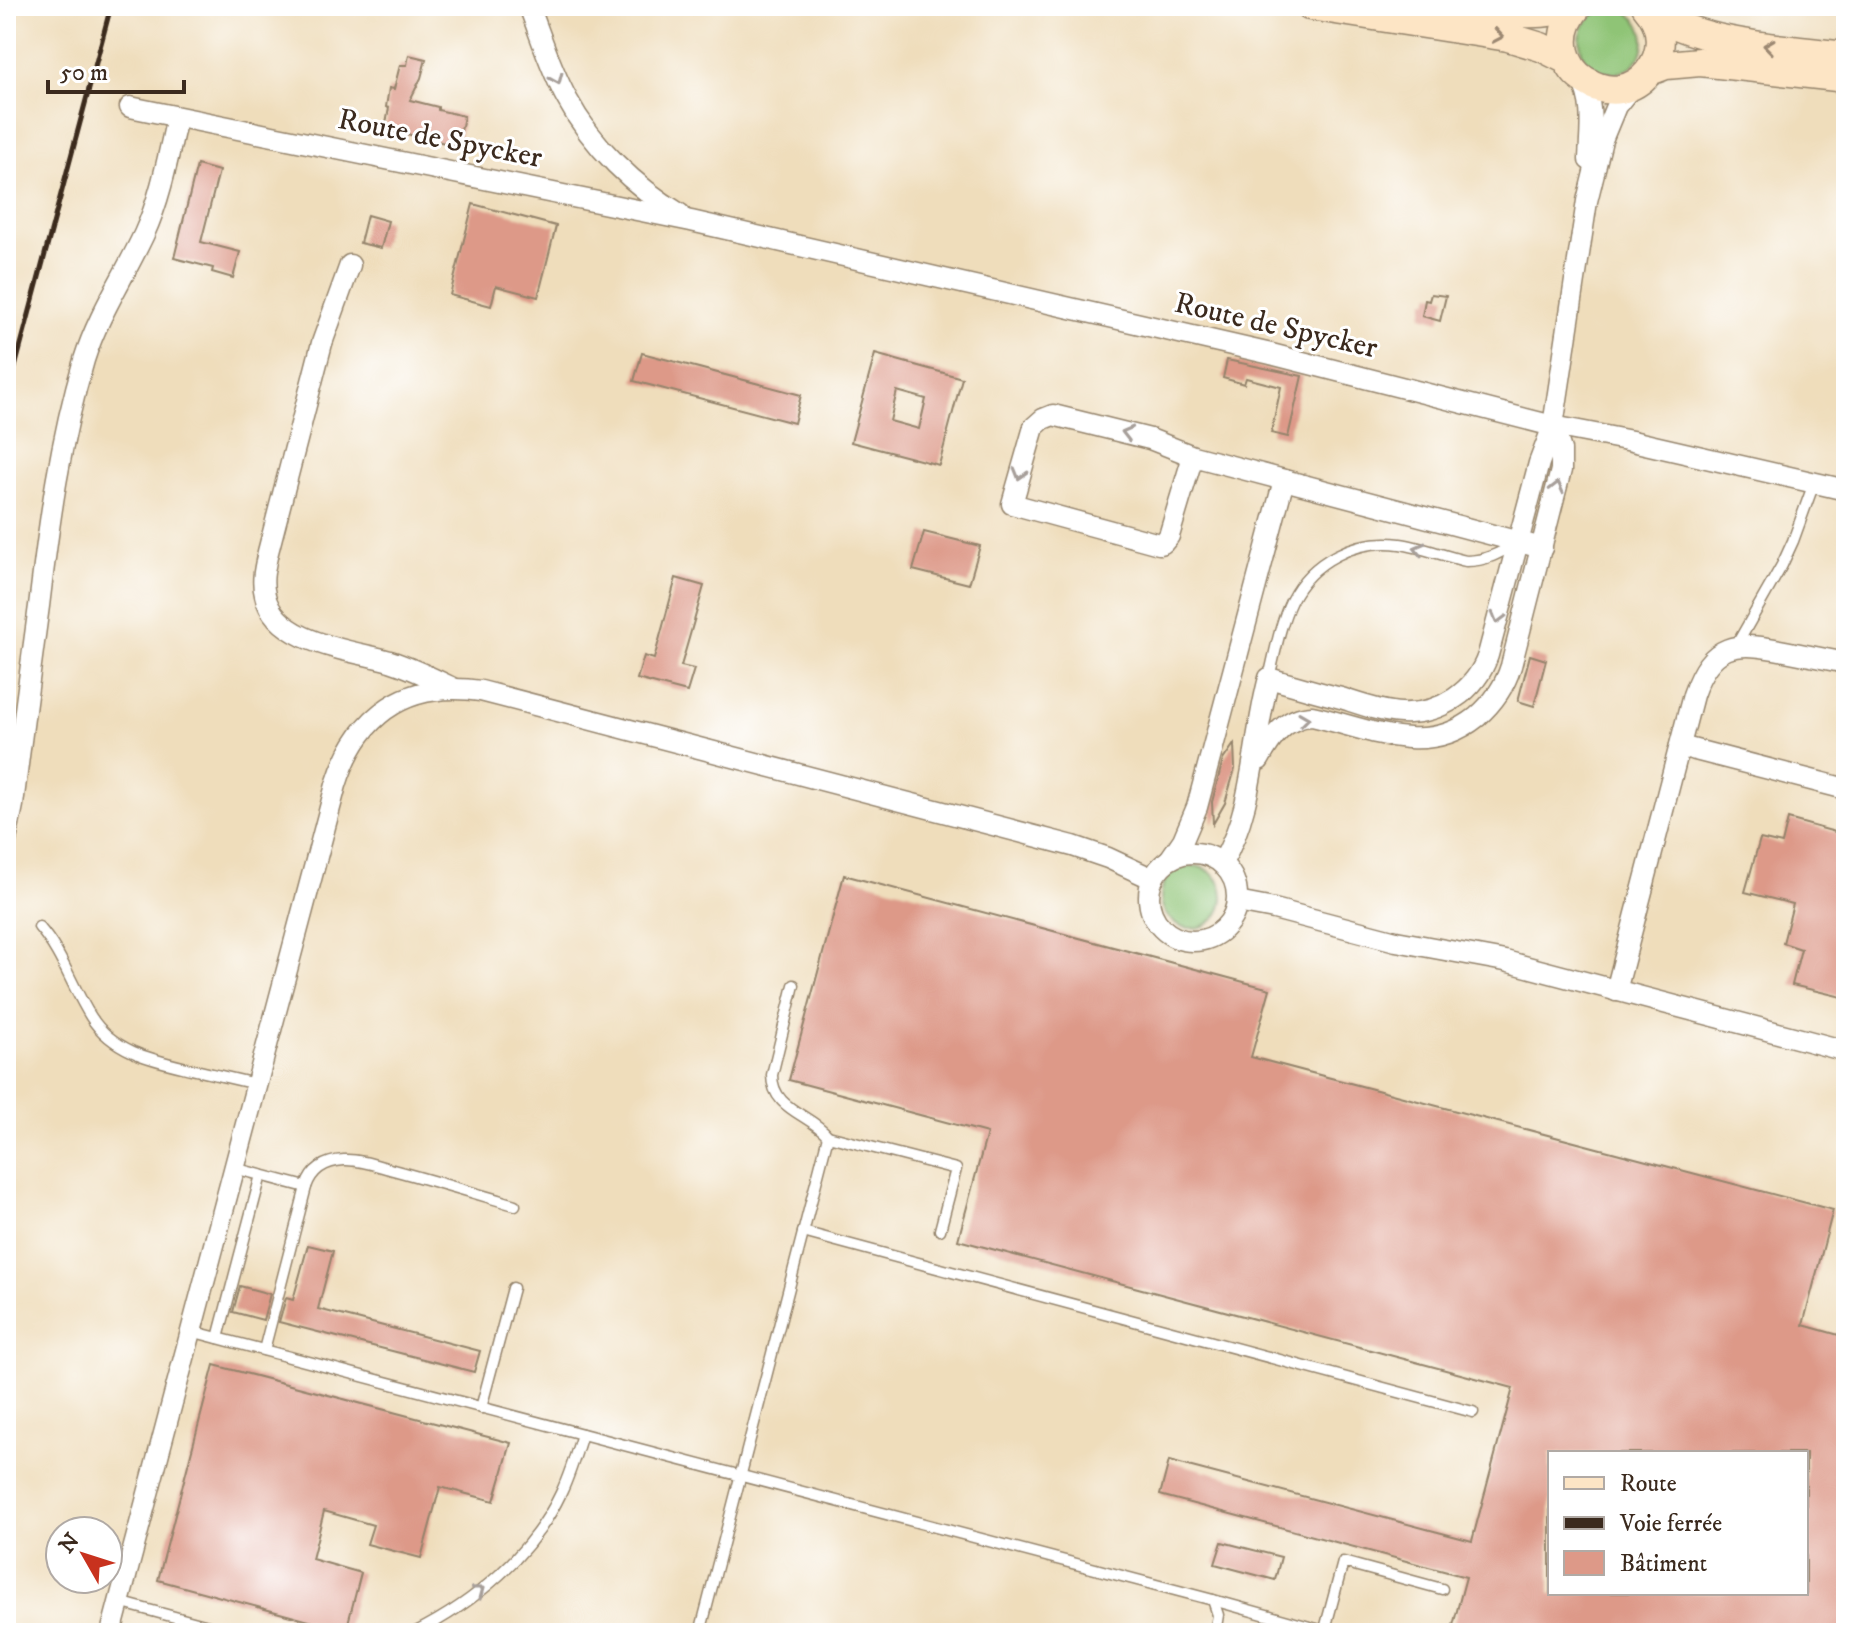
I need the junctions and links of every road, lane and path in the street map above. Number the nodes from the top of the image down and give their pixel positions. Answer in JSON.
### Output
{"nodes":[{"id":1,"x":529,"y":6,"type":"edge"},
{"id":2,"x":1310,"y":6,"type":"edge"},
{"id":3,"x":1458,"y":6,"type":"edge"},
{"id":4,"x":1576,"y":6,"type":"edge"},
{"id":5,"x":1649,"y":10,"type":"edge"},
{"id":6,"x":1846,"y":56,"type":"edge"},
{"id":7,"x":1574,"y":69,"type":"junction"},
{"id":8,"x":1641,"y":78,"type":"junction"},
{"id":9,"x":1846,"y":78,"type":"edge"},
{"id":10,"x":130,"y":107,"type":"dead end"},
{"id":11,"x":177,"y":117,"type":"junction"},
{"id":12,"x":1587,"y":201,"type":"junction"},
{"id":13,"x":691,"y":221,"type":"junction"},
{"id":14,"x":350,"y":265,"type":"dead end"},
{"id":15,"x":1553,"y":426,"type":"junction"},
{"id":16,"x":1193,"y":456,"type":"junction"},
{"id":17,"x":1284,"y":480,"type":"junction"},
{"id":18,"x":1814,"y":483,"type":"junction"},
{"id":19,"x":1846,"y":490,"type":"edge"},
{"id":20,"x":1519,"y":542,"type":"junction"},
{"id":21,"x":1542,"y":548,"type":"junction"},
{"id":22,"x":1736,"y":646,"type":"junction"},
{"id":23,"x":1846,"y":663,"type":"edge"},
{"id":24,"x":1269,"y":678,"type":"junction"},
{"id":25,"x":453,"y":688,"type":"junction"},
{"id":26,"x":1680,"y":746,"type":"junction"},
{"id":27,"x":1253,"y":772,"type":"junction"},
{"id":28,"x":1846,"y":789,"type":"edge"},
{"id":29,"x":1197,"y":807,"type":"junction"},
{"id":30,"x":6,"y":840,"type":"edge"},
{"id":31,"x":1170,"y":859,"type":"junction"},
{"id":32,"x":1217,"y":860,"type":"junction"},
{"id":33,"x":1153,"y":879,"type":"junction"},
{"id":34,"x":1237,"y":902,"type":"junction"},
{"id":35,"x":39,"y":927,"type":"dead end"},
{"id":36,"x":794,"y":985,"type":"dead end"},
{"id":37,"x":1616,"y":991,"type":"junction"},
{"id":38,"x":1846,"y":1051,"type":"edge"},
{"id":39,"x":256,"y":1084,"type":"junction"},
{"id":40,"x":828,"y":1136,"type":"junction"},
{"id":41,"x":234,"y":1168,"type":"junction"},
{"id":42,"x":261,"y":1175,"type":"junction"},
{"id":43,"x":306,"y":1187,"type":"junction"},
{"id":44,"x":515,"y":1205,"type":"dead end"},
{"id":45,"x":940,"y":1230,"type":"dead end"},
{"id":46,"x":803,"y":1232,"type":"junction"},
{"id":47,"x":513,"y":1288,"type":"dead end"},
{"id":48,"x":191,"y":1331,"type":"junction"},
{"id":49,"x":218,"y":1338,"type":"junction"},
{"id":50,"x":264,"y":1350,"type":"junction"},
{"id":51,"x":481,"y":1408,"type":"junction"},
{"id":52,"x":1473,"y":1412,"type":"dead end"},
{"id":53,"x":582,"y":1434,"type":"junction"},
{"id":54,"x":740,"y":1476,"type":"junction"},
{"id":55,"x":1442,"y":1589,"type":"dead end"},
{"id":56,"x":1213,"y":1600,"type":"junction"},
{"id":57,"x":119,"y":1602,"type":"junction"},
{"id":58,"x":1324,"y":1632,"type":"edge"},
{"id":59,"x":111,"y":1633,"type":"edge"},
{"id":60,"x":234,"y":1633,"type":"edge"},
{"id":61,"x":414,"y":1633,"type":"edge"},
{"id":62,"x":700,"y":1633,"type":"edge"},
{"id":63,"x":1215,"y":1633,"type":"edge"}],
"edges":[{"from":1,"to":13,"type":"street","name":"Route de Spycker","one_way":true},
{"from":2,"to":7,"type":"main road","one_way":true},
{"from":3,"to":4,"type":"main road"},
{"from":4,"to":7,"type":"main road"},
{"from":6,"to":5,"type":"main road","one_way":true},
{"from":5,"to":8,"type":"main road"},
{"from":7,"to":8,"type":"main road"},
{"from":7,"to":12,"type":"street"},
{"from":8,"to":9,"type":"main road"},
{"from":8,"to":12,"type":"street"},
{"from":10,"to":11,"type":"street","name":"Route de Spycker"},
{"from":11,"to":13,"type":"street","name":"Route de Spycker"},
{"from":11,"to":30,"type":"street"},
{"from":12,"to":15,"type":"street"},
{"from":13,"to":15,"type":"street","name":"Route de Spycker"},
{"from":14,"to":25,"type":"street"},
{"from":15,"to":18,"type":"street","name":"Route de Spycker"},
{"from":15,"to":20,"type":"street"},
{"from":21,"to":15,"type":"street","one_way":true},
{"from":16,"to":16,"type":"street","one_way":true},
{"from":16,"to":17,"type":"street"},
{"from":17,"to":20,"type":"street"},
{"from":17,"to":29,"type":"street"},
{"from":18,"to":19,"type":"street","name":"Route de Spycker"},
{"from":18,"to":22,"type":"lane"},
{"from":20,"to":21,"type":"street"},
{"from":20,"to":24,"type":"lane","one_way":true},
{"from":20,"to":24,"type":"street","one_way":true},
{"from":27,"to":21,"type":"street","one_way":true},
{"from":22,"to":23,"type":"street"},
{"from":22,"to":26,"type":"street"},
{"from":24,"to":27,"type":"street"},
{"from":25,"to":33,"type":"street"},
{"from":25,"to":39,"type":"street"},
{"from":26,"to":28,"type":"street"},
{"from":26,"to":37,"type":"street"},
{"from":27,"to":32,"type":"street"},
{"from":29,"to":31,"type":"street"},
{"from":29,"to":32,"type":"street"},
{"from":31,"to":32,"type":"street"},
{"from":31,"to":33,"type":"street"},
{"from":32,"to":34,"type":"street"},
{"from":33,"to":34,"type":"street"},
{"from":34,"to":37,"type":"street"},
{"from":35,"to":39,"type":"lane"},
{"from":36,"to":40,"type":"lane"},
{"from":37,"to":38,"type":"street"},
{"from":39,"to":41,"type":"street"},
{"from":40,"to":45,"type":"lane"},
{"from":40,"to":46,"type":"lane"},
{"from":41,"to":42,"type":"lane"},
{"from":41,"to":48,"type":"street"},
{"from":42,"to":43,"type":"lane"},
{"from":42,"to":49,"type":"lane"},
{"from":43,"to":44,"type":"lane"},
{"from":43,"to":50,"type":"lane"},
{"from":46,"to":52,"type":"lane"},
{"from":46,"to":54,"type":"lane"},
{"from":47,"to":51,"type":"lane"},
{"from":48,"to":49,"type":"lane"},
{"from":48,"to":57,"type":"street"},
{"from":49,"to":50,"type":"lane"},
{"from":50,"to":51,"type":"lane"},
{"from":51,"to":53,"type":"lane"},
{"from":53,"to":54,"type":"lane"},
{"from":61,"to":53,"type":"lane","one_way":true},
{"from":54,"to":56,"type":"lane"},
{"from":54,"to":62,"type":"lane"},
{"from":55,"to":58,"type":"lane"},
{"from":56,"to":58,"type":"lane"},
{"from":56,"to":63,"type":"lane"},
{"from":57,"to":59,"type":"street"},
{"from":57,"to":60,"type":"lane"}]}
